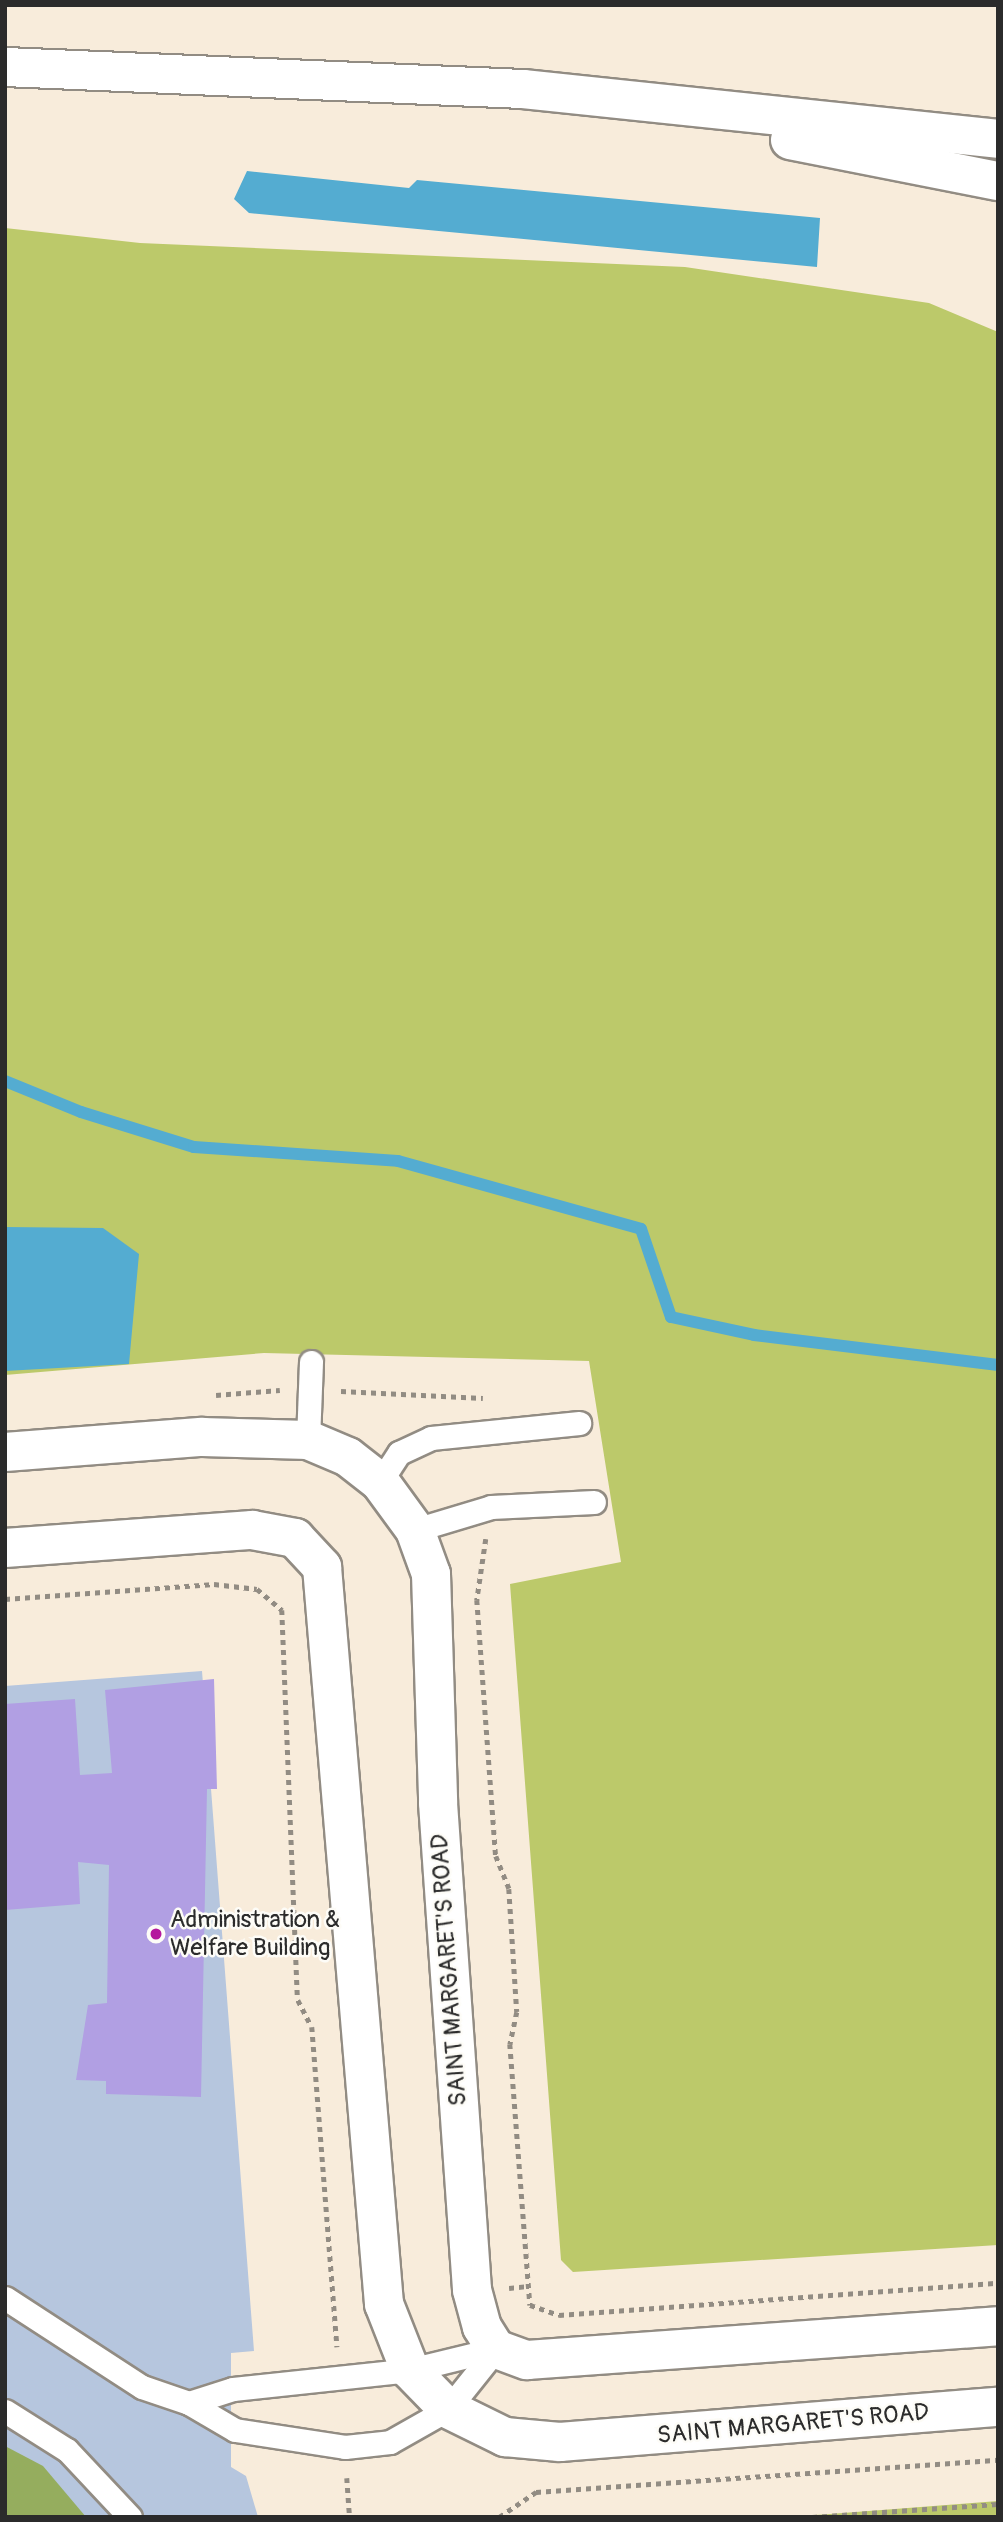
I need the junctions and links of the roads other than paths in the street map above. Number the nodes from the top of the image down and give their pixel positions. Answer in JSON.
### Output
{"nodes":[{"id":1,"x":5,"y":67,"type":"edge"},
{"id":2,"x":523,"y":89,"type":"junction"},
{"id":3,"x":998,"y":139,"type":"edge"},
{"id":4,"x":998,"y":181,"type":"edge"},
{"id":5,"x":312,"y":1362,"type":"dead end"},
{"id":6,"x":579,"y":1423,"type":"dead end"},
{"id":7,"x":307,"y":1440,"type":"junction"},
{"id":8,"x":5,"y":1452,"type":"edge"},
{"id":9,"x":380,"y":1482,"type":"junction"},
{"id":10,"x":594,"y":1502,"type":"dead end"},
{"id":11,"x":415,"y":1530,"type":"junction"},
{"id":12,"x":5,"y":1548,"type":"edge"},
{"id":13,"x":5,"y":2298,"type":"edge"},
{"id":14,"x":998,"y":2326,"type":"edge"},
{"id":15,"x":496,"y":2349,"type":"junction"},
{"id":16,"x":410,"y":2370,"type":"junction"},
{"id":17,"x":189,"y":2403,"type":"junction"},
{"id":18,"x":998,"y":2407,"type":"edge"},
{"id":19,"x":447,"y":2409,"type":"junction"},
{"id":20,"x":5,"y":2410,"type":"edge"},
{"id":21,"x":130,"y":2517,"type":"edge"}],
"edges":[{"from":1,"to":2,"type":"main road"},
{"from":2,"to":3,"type":"main road"},
{"from":2,"to":4,"type":"main road"},
{"from":5,"to":7,"type":"lane"},
{"from":6,"to":9,"type":"lane"},
{"from":7,"to":8,"type":"main road","name":"SAINT MARGARET'S ROAD"},
{"from":7,"to":9,"type":"main road","name":"SAINT MARGARET'S ROAD"},
{"from":9,"to":11,"type":"main road","name":"SAINT MARGARET'S ROAD"},
{"from":10,"to":11,"type":"lane"},
{"from":11,"to":15,"type":"main road","name":"SAINT MARGARET'S ROAD"},
{"from":12,"to":16,"type":"main road","name":"SAINT MARGARET'S ROAD"},
{"from":13,"to":17,"type":"lane"},
{"from":14,"to":15,"type":"main road"},
{"from":15,"to":16,"type":"lane"},
{"from":15,"to":19,"type":"lane"},
{"from":16,"to":17,"type":"lane"},
{"from":16,"to":19,"type":"main road","name":"SAINT MARGARET'S ROAD"},
{"from":17,"to":19,"type":"lane"},
{"from":18,"to":19,"type":"main road","name":"SAINT MARGARET'S ROAD"},
{"from":20,"to":21,"type":"lane"}]}
